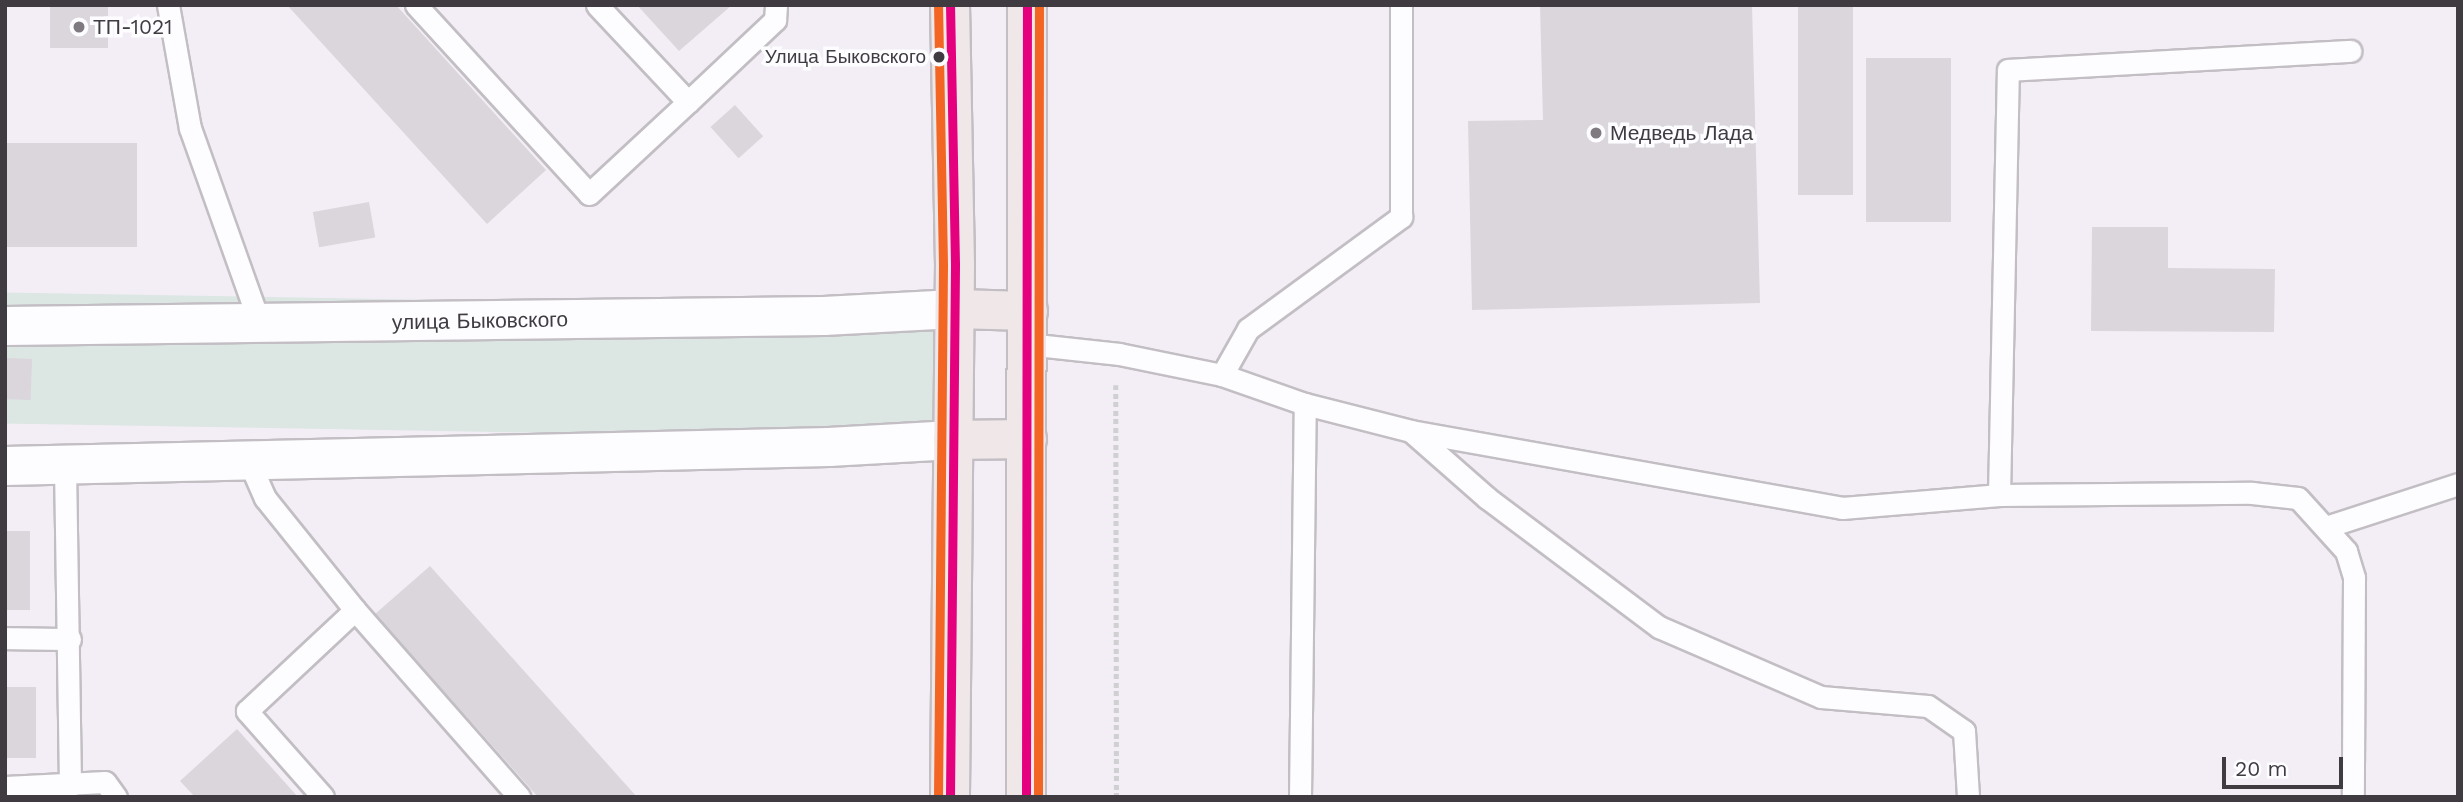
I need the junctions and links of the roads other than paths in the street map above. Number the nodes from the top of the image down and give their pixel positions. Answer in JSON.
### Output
{"nodes":[{"id":1,"x":168,"y":5,"type":"edge"},
{"id":2,"x":416,"y":5,"type":"edge"},
{"id":3,"x":597,"y":5,"type":"edge"},
{"id":4,"x":776,"y":5,"type":"edge"},
{"id":5,"x":950,"y":5,"type":"edge"},
{"id":6,"x":1027,"y":5,"type":"edge"},
{"id":7,"x":1401,"y":5,"type":"edge"},
{"id":8,"x":2350,"y":51,"type":"dead end"},
{"id":9,"x":688,"y":102,"type":"junction"},
{"id":10,"x":955,"y":309,"type":"junction"},
{"id":11,"x":260,"y":325,"type":"junction"},
{"id":12,"x":5,"y":326,"type":"edge"},
{"id":13,"x":1027,"y":328,"type":"junction"},
{"id":14,"x":1222,"y":375,"type":"junction"},
{"id":15,"x":1305,"y":404,"type":"junction"},
{"id":16,"x":1411,"y":431,"type":"junction"},
{"id":17,"x":1027,"y":439,"type":"junction"},
{"id":18,"x":953,"y":440,"type":"junction"},
{"id":19,"x":247,"y":457,"type":"junction"},
{"id":20,"x":5,"y":466,"type":"edge"},
{"id":21,"x":65,"y":466,"type":"junction"},
{"id":22,"x":2458,"y":484,"type":"edge"},
{"id":23,"x":1999,"y":495,"type":"junction"},
{"id":24,"x":2329,"y":526,"type":"junction"},
{"id":25,"x":355,"y":610,"type":"junction"},
{"id":26,"x":5,"y":638,"type":"edge"},
{"id":27,"x":70,"y":639,"type":"junction"},
{"id":28,"x":70,"y":786,"type":"junction"},
{"id":29,"x":5,"y":787,"type":"edge"},
{"id":30,"x":116,"y":797,"type":"edge"},
{"id":31,"x":323,"y":797,"type":"edge"},
{"id":32,"x":519,"y":797,"type":"edge"},
{"id":33,"x":950,"y":797,"type":"edge"},
{"id":34,"x":1026,"y":797,"type":"edge"},
{"id":35,"x":1300,"y":797,"type":"edge"},
{"id":36,"x":1968,"y":797,"type":"edge"},
{"id":37,"x":2353,"y":797,"type":"edge"}],
"edges":[{"from":1,"to":11,"type":"lane"},
{"from":2,"to":9,"type":"lane"},
{"from":3,"to":9,"type":"lane"},
{"from":4,"to":9,"type":"lane"},
{"from":5,"to":10,"type":"main road"},
{"from":6,"to":13,"type":"main road"},
{"from":7,"to":14,"type":"lane"},
{"from":8,"to":23,"type":"lane"},
{"from":10,"to":11,"type":"street","name":"улица Быковского"},
{"from":10,"to":13,"type":"main road"},
{"from":10,"to":18,"type":"main road"},
{"from":11,"to":12,"type":"street","name":"улица Быковского"},
{"from":13,"to":14,"type":"lane"},
{"from":13,"to":17,"type":"main road"},
{"from":14,"to":15,"type":"lane"},
{"from":15,"to":16,"type":"lane"},
{"from":15,"to":35,"type":"lane"},
{"from":16,"to":23,"type":"lane"},
{"from":16,"to":36,"type":"lane"},
{"from":17,"to":18,"type":"main road"},
{"from":17,"to":34,"type":"main road"},
{"from":18,"to":19,"type":"street"},
{"from":18,"to":33,"type":"main road"},
{"from":19,"to":21,"type":"street"},
{"from":19,"to":25,"type":"lane"},
{"from":20,"to":21,"type":"street"},
{"from":21,"to":27,"type":"lane"},
{"from":22,"to":24,"type":"lane"},
{"from":23,"to":24,"type":"lane"},
{"from":24,"to":37,"type":"lane"},
{"from":25,"to":31,"type":"lane"},
{"from":25,"to":32,"type":"lane"},
{"from":26,"to":27,"type":"lane"},
{"from":27,"to":28,"type":"lane"},
{"from":28,"to":29,"type":"lane"},
{"from":28,"to":30,"type":"lane"}]}
